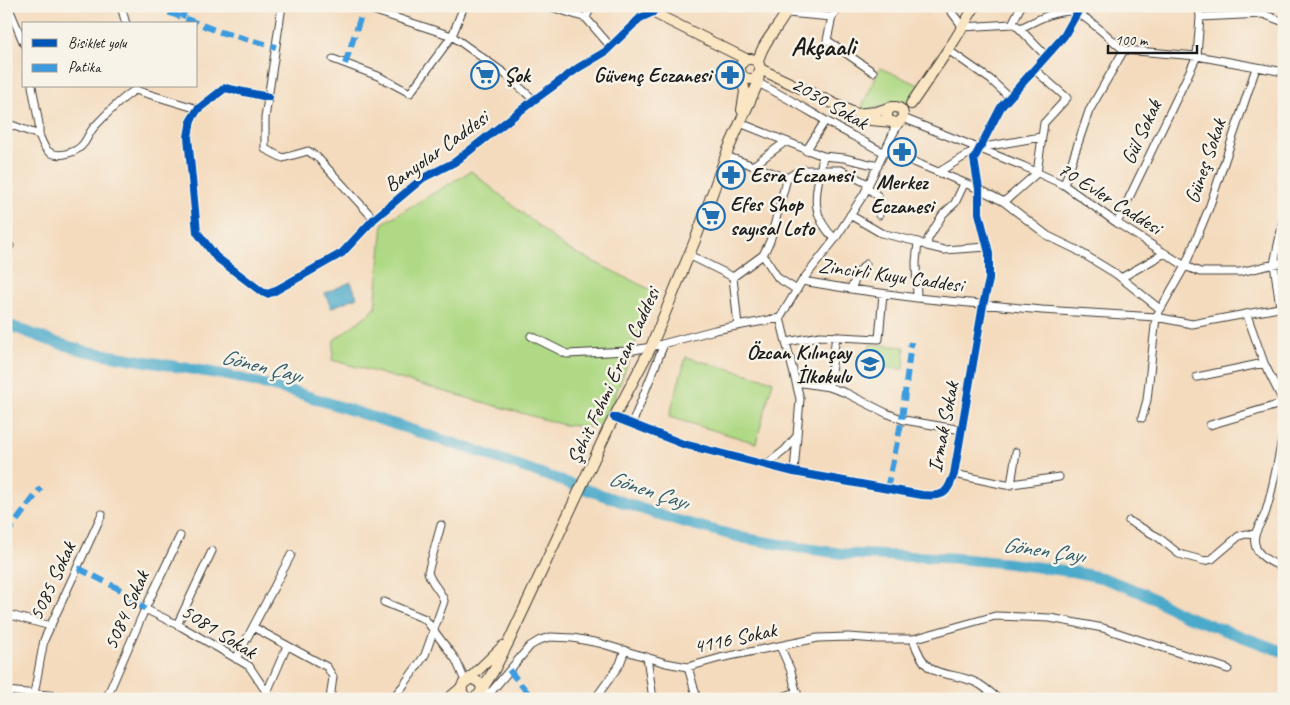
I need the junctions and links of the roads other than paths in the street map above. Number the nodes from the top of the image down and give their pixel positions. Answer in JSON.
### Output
{"nodes":[{"id":1,"x":8,"y":6,"type":"edge"},
{"id":2,"x":121,"y":6,"type":"edge"},
{"id":3,"x":282,"y":6,"type":"edge"},
{"id":4,"x":464,"y":6,"type":"edge"},
{"id":5,"x":548,"y":6,"type":"edge"},
{"id":6,"x":591,"y":6,"type":"edge"},
{"id":7,"x":640,"y":6,"type":"edge"},
{"id":8,"x":841,"y":6,"type":"edge"},
{"id":9,"x":947,"y":6,"type":"edge"},
{"id":10,"x":961,"y":6,"type":"edge"},
{"id":11,"x":1021,"y":6,"type":"edge"},
{"id":12,"x":1199,"y":6,"type":"edge"},
{"id":13,"x":363,"y":7,"type":"edge"},
{"id":14,"x":975,"y":7,"type":"edge"},
{"id":15,"x":654,"y":9,"type":"edge"},
{"id":16,"x":1079,"y":9,"type":"edge"},
{"id":17,"x":788,"y":10,"type":"edge"},
{"id":18,"x":832,"y":17,"type":"junction"},
{"id":19,"x":1200,"y":17,"type":"junction"},
{"id":20,"x":586,"y":18,"type":"junction"},
{"id":21,"x":125,"y":22,"type":"edge"},
{"id":22,"x":1284,"y":22,"type":"edge"},
{"id":23,"x":1012,"y":24,"type":"junction"},
{"id":24,"x":963,"y":26,"type":"junction"},
{"id":25,"x":1020,"y":28,"type":"junction"},
{"id":26,"x":452,"y":36,"type":"junction"},
{"id":27,"x":22,"y":39,"type":"edge"},
{"id":28,"x":610,"y":47,"type":"junction"},
{"id":29,"x":948,"y":50,"type":"junction"},
{"id":30,"x":1124,"y":50,"type":"junction"},
{"id":31,"x":1046,"y":56,"type":"junction"},
{"id":32,"x":1196,"y":56,"type":"junction"},
{"id":33,"x":333,"y":60,"type":"dead end"},
{"id":34,"x":742,"y":67,"type":"junction"},
{"id":35,"x":1256,"y":68,"type":"junction"},
{"id":36,"x":1035,"y":70,"type":"junction"},
{"id":37,"x":759,"y":72,"type":"junction"},
{"id":38,"x":873,"y":72,"type":"dead end"},
{"id":39,"x":1284,"y":72,"type":"edge"},
{"id":40,"x":32,"y":88,"type":"edge"},
{"id":41,"x":135,"y":88,"type":"edge"},
{"id":42,"x":268,"y":97,"type":"junction"},
{"id":43,"x":1009,"y":97,"type":"junction"},
{"id":44,"x":534,"y":100,"type":"junction"},
{"id":45,"x":198,"y":109,"type":"junction"},
{"id":46,"x":856,"y":114,"type":"junction"},
{"id":47,"x":898,"y":116,"type":"junction"},
{"id":48,"x":825,"y":121,"type":"junction"},
{"id":49,"x":740,"y":122,"type":"junction"},
{"id":50,"x":6,"y":123,"type":"edge"},
{"id":51,"x":38,"y":135,"type":"junction"},
{"id":52,"x":1041,"y":137,"type":"junction"},
{"id":53,"x":785,"y":142,"type":"junction"},
{"id":54,"x":978,"y":148,"type":"junction"},
{"id":55,"x":806,"y":150,"type":"junction"},
{"id":56,"x":885,"y":151,"type":"junction"},
{"id":57,"x":726,"y":156,"type":"junction"},
{"id":58,"x":823,"y":156,"type":"junction"},
{"id":59,"x":754,"y":165,"type":"junction"},
{"id":60,"x":878,"y":166,"type":"junction"},
{"id":61,"x":820,"y":171,"type":"junction"},
{"id":62,"x":939,"y":172,"type":"junction"},
{"id":63,"x":1037,"y":173,"type":"junction"},
{"id":64,"x":788,"y":178,"type":"junction"},
{"id":65,"x":964,"y":184,"type":"junction"},
{"id":66,"x":1064,"y":185,"type":"junction"},
{"id":67,"x":868,"y":186,"type":"junction"},
{"id":68,"x":979,"y":189,"type":"junction"},
{"id":69,"x":1004,"y":202,"type":"junction"},
{"id":70,"x":850,"y":215,"type":"junction"},
{"id":71,"x":879,"y":215,"type":"dead end"},
{"id":72,"x":1284,"y":216,"type":"edge"},
{"id":73,"x":374,"y":219,"type":"junction"},
{"id":74,"x":1117,"y":223,"type":"junction"},
{"id":75,"x":835,"y":239,"type":"junction"},
{"id":76,"x":1281,"y":241,"type":"edge"},
{"id":77,"x":918,"y":242,"type":"junction"},
{"id":78,"x":927,"y":246,"type":"junction"},
{"id":79,"x":987,"y":247,"type":"junction"},
{"id":80,"x":1164,"y":253,"type":"junction"},
{"id":81,"x":689,"y":255,"type":"junction"},
{"id":82,"x":763,"y":255,"type":"junction"},
{"id":83,"x":1284,"y":262,"type":"edge"},
{"id":84,"x":866,"y":264,"type":"dead end"},
{"id":85,"x":1274,"y":264,"type":"junction"},
{"id":86,"x":1186,"y":266,"type":"junction"},
{"id":87,"x":733,"y":277,"type":"junction"},
{"id":88,"x":1121,"y":278,"type":"junction"},
{"id":89,"x":802,"y":281,"type":"junction"},
{"id":90,"x":797,"y":290,"type":"junction"},
{"id":91,"x":851,"y":290,"type":"junction"},
{"id":92,"x":883,"y":294,"type":"junction"},
{"id":93,"x":917,"y":298,"type":"junction"},
{"id":94,"x":983,"y":305,"type":"junction"},
{"id":95,"x":1282,"y":307,"type":"edge"},
{"id":96,"x":1160,"y":309,"type":"junction"},
{"id":97,"x":1247,"y":315,"type":"junction"},
{"id":98,"x":1156,"y":317,"type":"junction"},
{"id":99,"x":780,"y":318,"type":"junction"},
{"id":100,"x":738,"y":326,"type":"junction"},
{"id":101,"x":531,"y":336,"type":"dead end"},
{"id":102,"x":836,"y":336,"type":"junction"},
{"id":103,"x":787,"y":342,"type":"junction"},
{"id":104,"x":664,"y":344,"type":"junction"},
{"id":105,"x":650,"y":347,"type":"junction"},
{"id":106,"x":1264,"y":363,"type":"junction"},
{"id":107,"x":1198,"y":377,"type":"dead end"},
{"id":108,"x":796,"y":382,"type":"junction"},
{"id":109,"x":829,"y":387,"type":"junction"},
{"id":110,"x":1284,"y":403,"type":"edge"},
{"id":111,"x":614,"y":417,"type":"junction"},
{"id":112,"x":1142,"y":418,"type":"dead end"},
{"id":113,"x":632,"y":424,"type":"junction"},
{"id":114,"x":1210,"y":425,"type":"dead end"},
{"id":115,"x":962,"y":430,"type":"junction"},
{"id":116,"x":1284,"y":431,"type":"edge"},
{"id":117,"x":797,"y":436,"type":"junction"},
{"id":118,"x":1016,"y":452,"type":"dead end"},
{"id":119,"x":766,"y":465,"type":"junction"},
{"id":120,"x":794,"y":472,"type":"junction"},
{"id":121,"x":954,"y":474,"type":"junction"},
{"id":122,"x":1059,"y":478,"type":"dead end"},
{"id":123,"x":1011,"y":485,"type":"junction"},
{"id":124,"x":102,"y":514,"type":"dead end"},
{"id":125,"x":1129,"y":521,"type":"dead end"},
{"id":126,"x":441,"y":525,"type":"dead end"},
{"id":127,"x":1255,"y":534,"type":"junction"},
{"id":128,"x":180,"y":536,"type":"dead end"},
{"id":129,"x":212,"y":551,"type":"dead end"},
{"id":130,"x":291,"y":555,"type":"dead end"},
{"id":131,"x":1284,"y":568,"type":"edge"},
{"id":132,"x":384,"y":602,"type":"dead end"},
{"id":133,"x":145,"y":609,"type":"junction"},
{"id":134,"x":6,"y":614,"type":"edge"},
{"id":135,"x":177,"y":625,"type":"junction"},
{"id":136,"x":51,"y":626,"type":"junction"},
{"id":137,"x":253,"y":627,"type":"junction"},
{"id":138,"x":434,"y":629,"type":"junction"},
{"id":139,"x":913,"y":639,"type":"junction"},
{"id":140,"x":509,"y":641,"type":"junction"},
{"id":141,"x":287,"y":646,"type":"junction"},
{"id":142,"x":780,"y":646,"type":"junction"},
{"id":143,"x":625,"y":650,"type":"junction"},
{"id":144,"x":647,"y":657,"type":"junction"},
{"id":145,"x":236,"y":659,"type":"junction"},
{"id":146,"x":688,"y":666,"type":"junction"},
{"id":147,"x":1228,"y":669,"type":"dead end"},
{"id":148,"x":465,"y":682,"type":"junction"},
{"id":149,"x":6,"y":691,"type":"edge"},
{"id":150,"x":34,"y":694,"type":"junction"},
{"id":151,"x":798,"y":695,"type":"edge"},
{"id":152,"x":265,"y":696,"type":"edge"},
{"id":153,"x":476,"y":696,"type":"edge"},
{"id":154,"x":90,"y":699,"type":"edge"},
{"id":155,"x":106,"y":699,"type":"edge"},
{"id":156,"x":330,"y":699,"type":"edge"},
{"id":157,"x":392,"y":699,"type":"edge"},
{"id":158,"x":448,"y":699,"type":"edge"},
{"id":159,"x":595,"y":699,"type":"edge"},
{"id":160,"x":653,"y":699,"type":"edge"},
{"id":161,"x":697,"y":699,"type":"edge"},
{"id":162,"x":776,"y":699,"type":"edge"},
{"id":163,"x":998,"y":699,"type":"edge"}],
"edges":[{"from":1,"to":27,"type":"street"},
{"from":2,"to":21,"type":"street"},
{"from":3,"to":42,"type":"street"},
{"from":4,"to":26,"type":"street"},
{"from":5,"to":20,"type":"street"},
{"from":6,"to":20,"type":"street"},
{"from":7,"to":15,"type":"main road"},
{"from":8,"to":18,"type":"street"},
{"from":9,"to":24,"type":"street"},
{"from":10,"to":14,"type":"street"},
{"from":11,"to":23,"type":"street"},
{"from":12,"to":19,"type":"street","name":"Gül Sokak"},
{"from":13,"to":26,"type":"street"},
{"from":14,"to":24,"type":"main road"},
{"from":15,"to":28,"type":"street","name":"Banyolar Caddesi"},
{"from":15,"to":34,"type":"main road"},
{"from":16,"to":25,"type":"street"},
{"from":16,"to":30,"type":"street"},
{"from":16,"to":31,"type":"street"},
{"from":17,"to":18,"type":"street"},
{"from":17,"to":37,"type":"main road","name":"Şehit Fehmi Ercan Caddesi"},
{"from":18,"to":38,"type":"street"},
{"from":19,"to":22,"type":"street"},
{"from":19,"to":32,"type":"street","name":"Gül Sokak"},
{"from":20,"to":28,"type":"street"},
{"from":23,"to":24,"type":"street"},
{"from":23,"to":25,"type":"street"},
{"from":24,"to":29,"type":"main road"},
{"from":25,"to":31,"type":"street"},
{"from":26,"to":33,"type":"street"},
{"from":26,"to":44,"type":"street"},
{"from":28,"to":44,"type":"street","name":"Banyolar Caddesi"},
{"from":29,"to":43,"type":"street"},
{"from":29,"to":47,"type":"main road"},
{"from":30,"to":32,"type":"street"},
{"from":30,"to":66,"type":"street"},
{"from":31,"to":36,"type":"street"},
{"from":32,"to":35,"type":"street"},
{"from":32,"to":74,"type":"street","name":"Gül Sokak"},
{"from":34,"to":37,"type":"main road"},
{"from":34,"to":37,"type":"main road"},
{"from":34,"to":49,"type":"main road","name":"Şehit Fehmi Ercan Caddesi"},
{"from":35,"to":39,"type":"street"},
{"from":35,"to":86,"type":"street","name":"Güneş Sokak"},
{"from":36,"to":43,"type":"street"},
{"from":36,"to":52,"type":"street"},
{"from":37,"to":46,"type":"main road"},
{"from":37,"to":48,"type":"street","name":"2030 Sokak"},
{"from":37,"to":49,"type":"main road","name":"Şehit Fehmi Ercan Caddesi"},
{"from":40,"to":51,"type":"street"},
{"from":41,"to":45,"type":"street"},
{"from":41,"to":51,"type":"street"},
{"from":42,"to":45,"type":"street"},
{"from":42,"to":73,"type":"street"},
{"from":43,"to":54,"type":"street"},
{"from":44,"to":73,"type":"street","name":"Banyolar Caddesi"},
{"from":45,"to":73,"type":"street","name":"Banyolar Caddesi"},
{"from":46,"to":47,"type":"main road"},
{"from":46,"to":47,"type":"main road"},
{"from":47,"to":54,"type":"street","name":"70 Evler Caddesi"},
{"from":47,"to":56,"type":"street"},
{"from":48,"to":55,"type":"street"},
{"from":48,"to":56,"type":"street","name":"2030 Sokak"},
{"from":49,"to":53,"type":"street"},
{"from":49,"to":57,"type":"main road","name":"Şehit Fehmi Ercan Caddesi"},
{"from":50,"to":51,"type":"street"},
{"from":52,"to":54,"type":"street"},
{"from":52,"to":63,"type":"street"},
{"from":53,"to":55,"type":"street"},
{"from":53,"to":59,"type":"street"},
{"from":54,"to":62,"type":"street"},
{"from":54,"to":63,"type":"street","name":"70 Evler Caddesi"},
{"from":54,"to":68,"type":"street","name":"Irmak Sokak"},
{"from":55,"to":58,"type":"street"},
{"from":56,"to":60,"type":"street"},
{"from":56,"to":62,"type":"street","name":"2030 Sokak"},
{"from":57,"to":59,"type":"street"},
{"from":57,"to":81,"type":"main road","name":"Şehit Fehmi Ercan Caddesi"},
{"from":58,"to":60,"type":"street"},
{"from":58,"to":61,"type":"street"},
{"from":59,"to":64,"type":"street"},
{"from":60,"to":67,"type":"street"},
{"from":61,"to":64,"type":"street"},
{"from":61,"to":67,"type":"street"},
{"from":61,"to":75,"type":"street"},
{"from":62,"to":65,"type":"street","name":"2030 Sokak"},
{"from":63,"to":66,"type":"street","name":"70 Evler Caddesi"},
{"from":63,"to":69,"type":"street"},
{"from":64,"to":82,"type":"street"},
{"from":65,"to":68,"type":"street","name":"2030 Sokak"},
{"from":65,"to":78,"type":"street"},
{"from":66,"to":74,"type":"street","name":"70 Evler Caddesi"},
{"from":67,"to":70,"type":"street"},
{"from":67,"to":71,"type":"street"},
{"from":68,"to":69,"type":"street","name":"2030 Sokak"},
{"from":68,"to":79,"type":"street","name":"Irmak Sokak"},
{"from":69,"to":88,"type":"street","name":"2030 Sokak"},
{"from":70,"to":75,"type":"street"},
{"from":70,"to":77,"type":"street"},
{"from":72,"to":76,"type":"street"},
{"from":74,"to":80,"type":"street","name":"70 Evler Caddesi"},
{"from":75,"to":89,"type":"street"},
{"from":76,"to":85,"type":"street"},
{"from":77,"to":78,"type":"street"},
{"from":77,"to":93,"type":"street"},
{"from":78,"to":79,"type":"street"},
{"from":79,"to":94,"type":"street","name":"Irmak Sokak"},
{"from":80,"to":86,"type":"street","name":"70 Evler Caddesi"},
{"from":80,"to":88,"type":"street"},
{"from":81,"to":87,"type":"street"},
{"from":81,"to":105,"type":"main road","name":"Şehit Fehmi Ercan Caddesi"},
{"from":82,"to":87,"type":"street"},
{"from":82,"to":90,"type":"street"},
{"from":83,"to":85,"type":"street","name":"70 Evler Caddesi"},
{"from":84,"to":91,"type":"street"},
{"from":85,"to":86,"type":"street","name":"70 Evler Caddesi"},
{"from":85,"to":95,"type":"street"},
{"from":86,"to":96,"type":"street","name":"Güneş Sokak"},
{"from":87,"to":100,"type":"street"},
{"from":88,"to":96,"type":"street","name":"2030 Sokak"},
{"from":89,"to":90,"type":"street"},
{"from":89,"to":91,"type":"street","name":"Zincirli Kuyu Caddesi"},
{"from":90,"to":99,"type":"street"},
{"from":91,"to":92,"type":"street","name":"Zincirli Kuyu Caddesi"},
{"from":92,"to":93,"type":"street","name":"Zincirli Kuyu Caddesi"},
{"from":92,"to":102,"type":"street"},
{"from":93,"to":94,"type":"street","name":"Zincirli Kuyu Caddesi"},
{"from":94,"to":98,"type":"street","name":"Zincirli Kuyu Caddesi"},
{"from":94,"to":115,"type":"street","name":"Irmak Sokak"},
{"from":95,"to":97,"type":"street","name":"Zincirli Kuyu Caddesi"},
{"from":96,"to":98,"type":"street","name":"Güneş Sokak"},
{"from":97,"to":98,"type":"street","name":"Zincirli Kuyu Caddesi"},
{"from":97,"to":106,"type":"street"},
{"from":98,"to":112,"type":"street"},
{"from":99,"to":100,"type":"street"},
{"from":99,"to":103,"type":"street"},
{"from":100,"to":104,"type":"street"},
{"from":101,"to":105,"type":"street"},
{"from":102,"to":103,"type":"street"},
{"from":102,"to":109,"type":"street"},
{"from":103,"to":108,"type":"street"},
{"from":104,"to":105,"type":"street"},
{"from":104,"to":113,"type":"street"},
{"from":105,"to":111,"type":"main road","name":"Şehit Fehmi Ercan Caddesi"},
{"from":106,"to":107,"type":"street"},
{"from":106,"to":110,"type":"street"},
{"from":108,"to":109,"type":"street"},
{"from":108,"to":117,"type":"street"},
{"from":109,"to":115,"type":"street"},
{"from":110,"to":114,"type":"street"},
{"from":111,"to":113,"type":"street","name":"Irmak Sokak"},
{"from":111,"to":140,"type":"main road","name":"Şehit Fehmi Ercan Caddesi"},
{"from":113,"to":119,"type":"street","name":"Irmak Sokak"},
{"from":115,"to":121,"type":"street","name":"Irmak Sokak"},
{"from":116,"to":127,"type":"street"},
{"from":117,"to":119,"type":"street"},
{"from":117,"to":120,"type":"street"},
{"from":118,"to":123,"type":"street"},
{"from":119,"to":120,"type":"street","name":"Irmak Sokak"},
{"from":120,"to":121,"type":"street","name":"Irmak Sokak"},
{"from":121,"to":123,"type":"street","name":"Irmak Sokak"},
{"from":122,"to":123,"type":"street","name":"Irmak Sokak"},
{"from":124,"to":136,"type":"street","name":"5085 Sokak"},
{"from":125,"to":127,"type":"street"},
{"from":126,"to":138,"type":"street"},
{"from":127,"to":131,"type":"street"},
{"from":128,"to":133,"type":"street","name":"5084 Sokak"},
{"from":129,"to":135,"type":"street"},
{"from":130,"to":137,"type":"street"},
{"from":132,"to":138,"type":"street"},
{"from":133,"to":135,"type":"street","name":"5081 Sokak"},
{"from":133,"to":155,"type":"street","name":"5084 Sokak"},
{"from":134,"to":136,"type":"street"},
{"from":135,"to":145,"type":"street","name":"5081 Sokak"},
{"from":136,"to":150,"type":"street","name":"5085 Sokak"},
{"from":137,"to":141,"type":"street"},
{"from":137,"to":145,"type":"street"},
{"from":138,"to":148,"type":"street"},
{"from":138,"to":157,"type":"street"},
{"from":139,"to":142,"type":"street","name":"4116 Sokak"},
{"from":139,"to":147,"type":"street","name":"4116 Sokak"},
{"from":139,"to":163,"type":"street"},
{"from":140,"to":148,"type":"main road","name":"Şehit Fehmi Ercan Caddesi"},
{"from":140,"to":153,"type":"main road","name":"Şehit Fehmi Ercan Caddesi"},
{"from":141,"to":152,"type":"street"},
{"from":141,"to":156,"type":"street"},
{"from":142,"to":146,"type":"street","name":"4116 Sokak"},
{"from":142,"to":151,"type":"street"},
{"from":143,"to":144,"type":"street","name":"4116 Sokak"},
{"from":143,"to":153,"type":"street","name":"4116 Sokak"},
{"from":143,"to":159,"type":"street"},
{"from":144,"to":146,"type":"street","name":"4116 Sokak"},
{"from":144,"to":160,"type":"street"},
{"from":145,"to":152,"type":"street","name":"5081 Sokak"},
{"from":146,"to":161,"type":"street"},
{"from":148,"to":153,"type":"main road"},
{"from":148,"to":153,"type":"main road"},
{"from":148,"to":158,"type":"main road","name":"Şehit Fehmi Ercan Caddesi"},
{"from":149,"to":150,"type":"street"},
{"from":150,"to":154,"type":"street"},
{"from":151,"to":162,"type":"street"}]}
